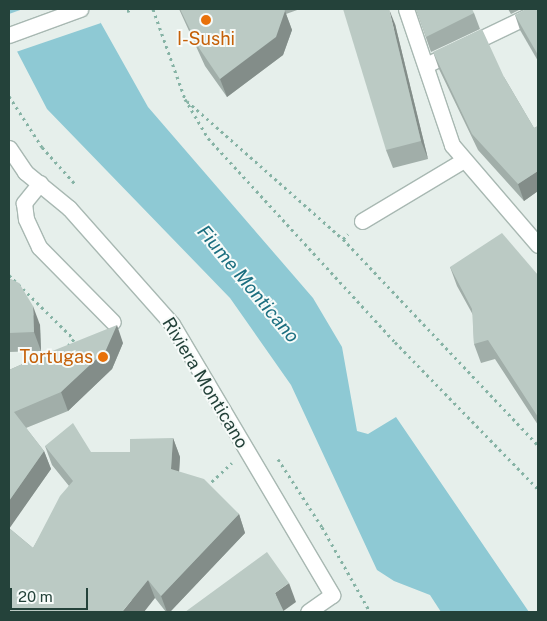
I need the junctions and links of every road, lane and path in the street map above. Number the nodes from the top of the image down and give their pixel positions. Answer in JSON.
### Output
{"nodes":[{"id":1,"x":80,"y":9,"type":"edge"},
{"id":2,"x":133,"y":9,"type":"edge"},
{"id":3,"x":153,"y":9,"type":"edge"},
{"id":4,"x":406,"y":9,"type":"edge"},
{"id":5,"x":128,"y":11,"type":"dead end"},
{"id":6,"x":538,"y":11,"type":"edge"},
{"id":7,"x":9,"y":35,"type":"edge"},
{"id":8,"x":426,"y":65,"type":"junction"},
{"id":9,"x":9,"y":96,"type":"edge"},
{"id":10,"x":185,"y":100,"type":"junction"},
{"id":11,"x":42,"y":147,"type":"dead end"},
{"id":12,"x":9,"y":148,"type":"edge"},
{"id":13,"x":464,"y":160,"type":"junction"},
{"id":14,"x":40,"y":183,"type":"junction"},
{"id":15,"x":362,"y":221,"type":"joint"},
{"id":16,"x":343,"y":239,"type":"junction"},
{"id":17,"x":538,"y":245,"type":"edge"},
{"id":18,"x":9,"y":275,"type":"edge"},
{"id":19,"x":113,"y":322,"type":"dead end"},
{"id":20,"x":61,"y":354,"type":"edge"},
{"id":21,"x":538,"y":445,"type":"edge"},
{"id":22,"x":246,"y":450,"type":"junction"},
{"id":23,"x":203,"y":489,"type":"edge"},
{"id":24,"x":538,"y":489,"type":"edge"},
{"id":25,"x":308,"y":612,"type":"edge"}],
"edges":[{"from":1,"to":7,"type":"street"},
{"from":2,"to":5,"type":"path"},
{"from":3,"to":10,"type":"path"},
{"from":4,"to":8,"type":"street"},
{"from":6,"to":8,"type":"street"},
{"from":8,"to":13,"type":"street"},
{"from":9,"to":11,"type":"path"},
{"from":10,"to":16,"type":"path"},
{"from":10,"to":24,"type":"path"},
{"from":12,"to":14,"type":"street","name":"Riviera Monticano"},
{"from":13,"to":15,"type":"street"},
{"from":13,"to":17,"type":"street"},
{"from":14,"to":19,"type":"street"},
{"from":14,"to":22,"type":"street","name":"Riviera Monticano"},
{"from":15,"to":16,"type":"path"},
{"from":16,"to":21,"type":"path"},
{"from":18,"to":20,"type":"path"},
{"from":22,"to":23,"type":"path"},
{"from":22,"to":25,"type":"street","name":"Riviera Monticano"}]}
